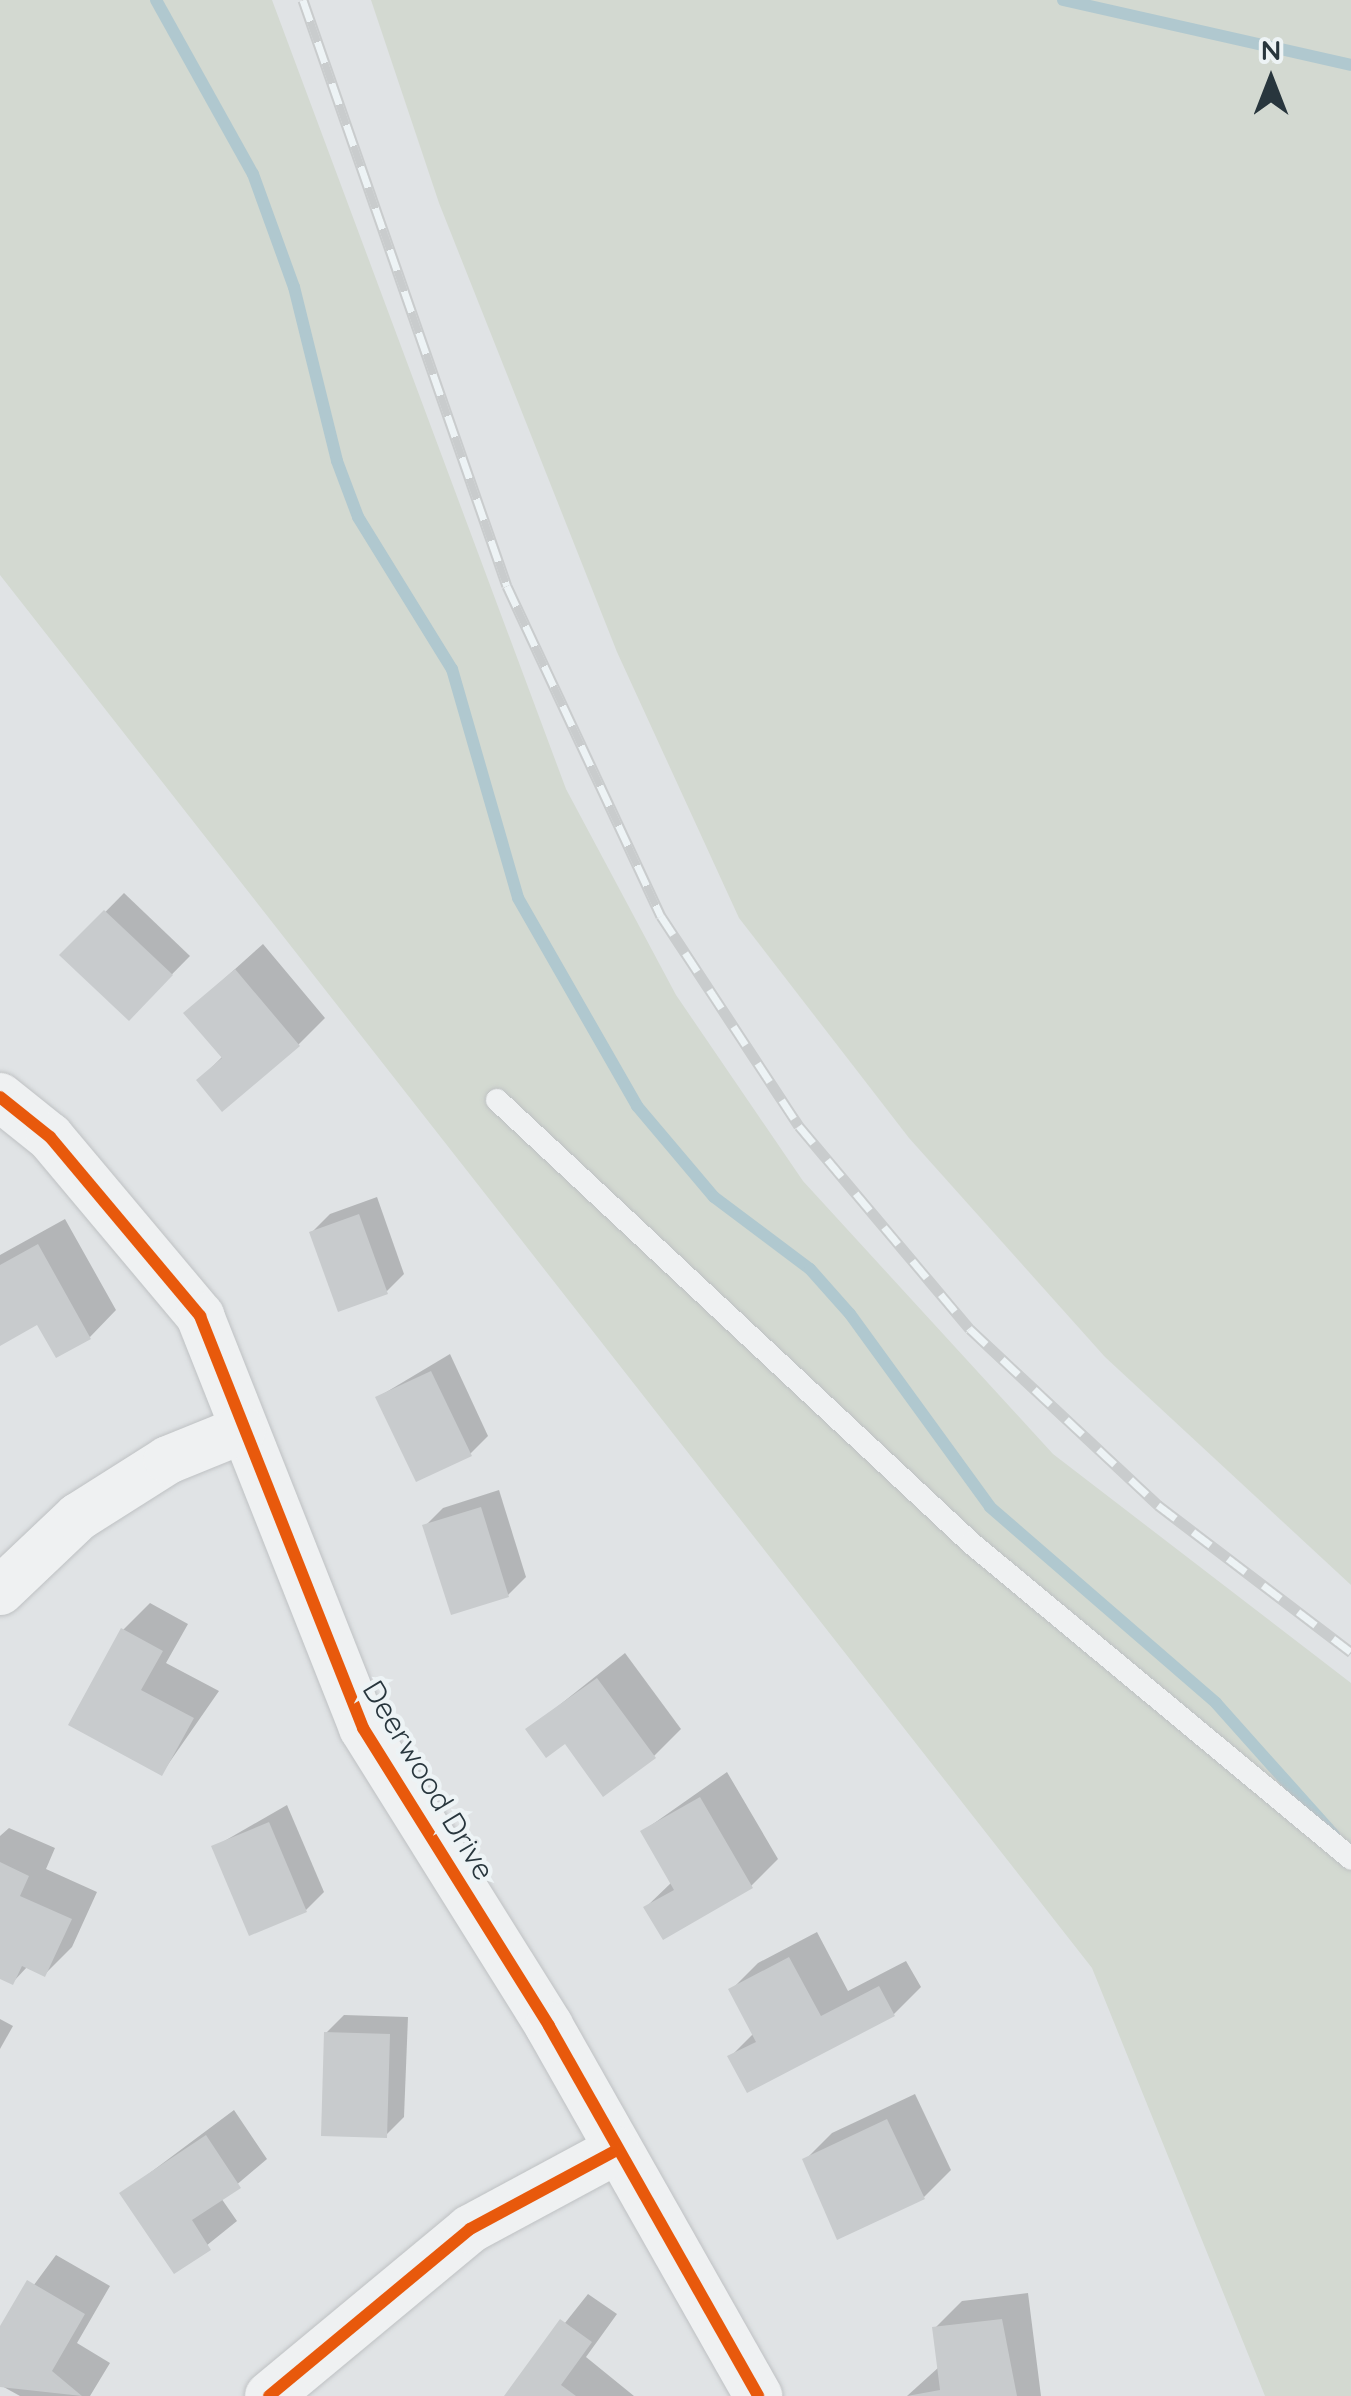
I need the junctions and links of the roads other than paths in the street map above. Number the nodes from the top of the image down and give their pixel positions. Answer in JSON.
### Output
{"nodes":[{"id":1,"x":0,"y":1096,"type":"edge"},
{"id":2,"x":497,"y":1100,"type":"dead end"},
{"id":3,"x":242,"y":1430,"type":"junction"},
{"id":4,"x":0,"y":1591,"type":"edge"},
{"id":5,"x":1351,"y":1858,"type":"edge"},
{"id":6,"x":615,"y":2151,"type":"junction"},
{"id":7,"x":269,"y":2396,"type":"edge"},
{"id":8,"x":758,"y":2396,"type":"edge"}],
"edges":[{"from":1,"to":3,"type":"street","name":"Deerwood Drive"},
{"from":2,"to":5,"type":"lane"},
{"from":3,"to":4,"type":"street"},
{"from":3,"to":6,"type":"street","name":"Deerwood Drive"},
{"from":6,"to":7,"type":"street"},
{"from":6,"to":8,"type":"street","name":"Deerwood Drive"}]}
